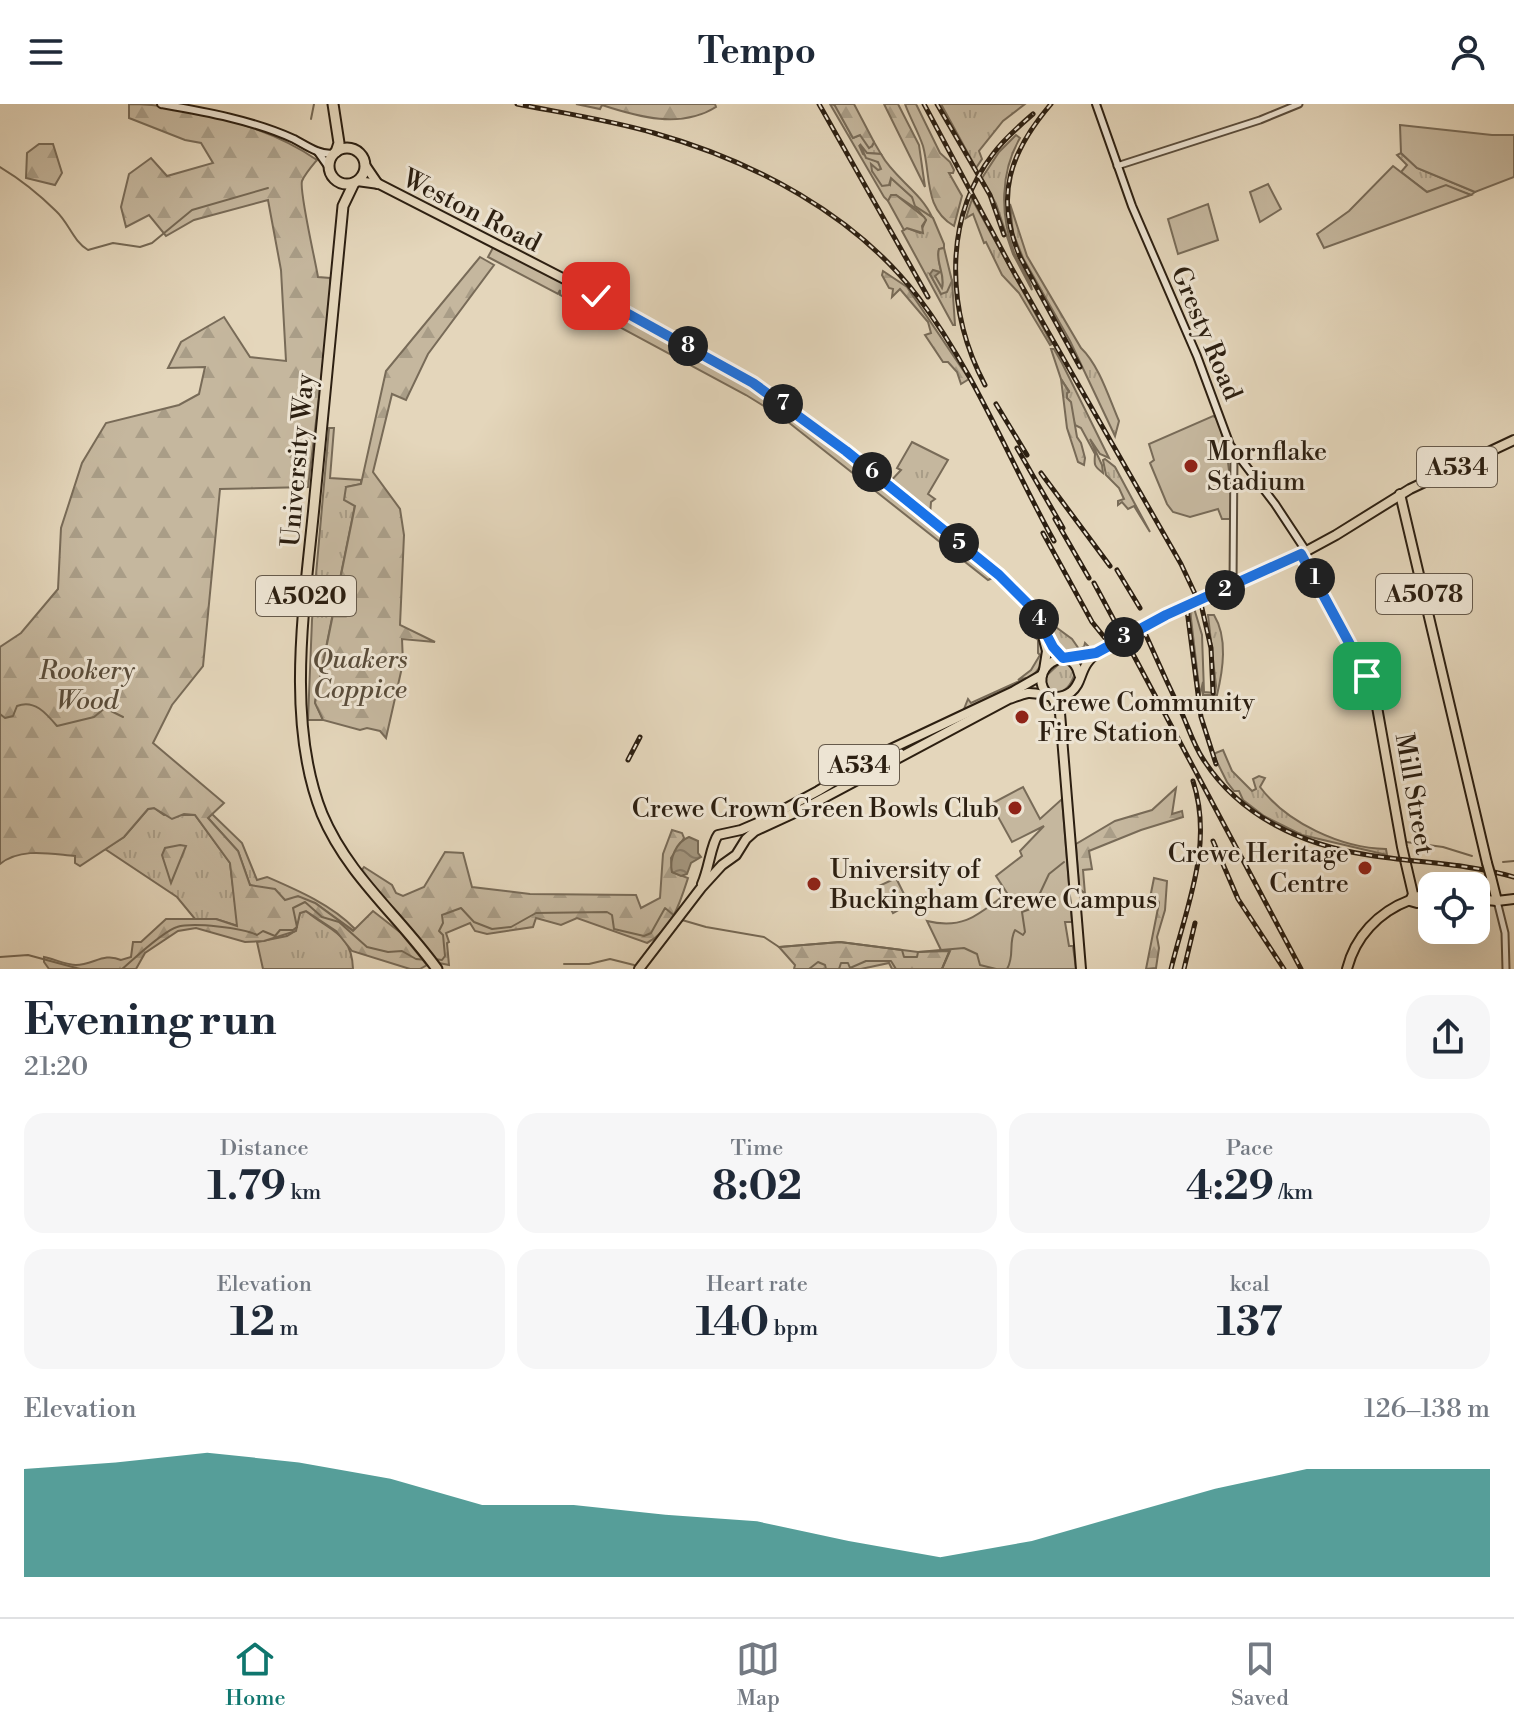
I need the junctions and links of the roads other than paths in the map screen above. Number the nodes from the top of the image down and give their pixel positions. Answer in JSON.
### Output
{"nodes":[{"id":1,"x":161,"y":104,"type":"edge"},
{"id":2,"x":333,"y":104,"type":"edge"},
{"id":3,"x":339,"y":104,"type":"edge"},
{"id":4,"x":1096,"y":104,"type":"edge"},
{"id":5,"x":1299,"y":104,"type":"edge"},
{"id":6,"x":354,"y":149,"type":"junction"},
{"id":7,"x":318,"y":152,"type":"junction"},
{"id":8,"x":335,"y":153,"type":"junction"},
{"id":9,"x":365,"y":165,"type":"junction"},
{"id":10,"x":1117,"y":166,"type":"junction"},
{"id":11,"x":330,"y":169,"type":"junction"},
{"id":12,"x":339,"y":182,"type":"junction"},
{"id":13,"x":356,"y":182,"type":"junction"},
{"id":14,"x":379,"y":184,"type":"junction"},
{"id":15,"x":344,"y":202,"type":"junction"},
{"id":16,"x":1514,"y":440,"type":"edge"},
{"id":17,"x":1234,"y":451,"type":"junction"},
{"id":18,"x":1400,"y":494,"type":"junction"},
{"id":19,"x":1303,"y":552,"type":"junction"},
{"id":20,"x":1233,"y":586,"type":"junction"},
{"id":21,"x":1019,"y":596,"type":"junction"},
{"id":22,"x":1097,"y":653,"type":"junction"},
{"id":23,"x":1064,"y":658,"type":"junction"},
{"id":24,"x":1043,"y":672,"type":"junction"},
{"id":25,"x":1080,"y":675,"type":"junction"},
{"id":26,"x":1073,"y":690,"type":"junction"},
{"id":27,"x":1051,"y":697,"type":"junction"},
{"id":28,"x":1060,"y":713,"type":"junction"},
{"id":29,"x":932,"y":741,"type":"junction"},
{"id":30,"x":882,"y":754,"type":"junction"},
{"id":31,"x":880,"y":769,"type":"junction"},
{"id":32,"x":730,"y":833,"type":"junction"},
{"id":33,"x":740,"y":847,"type":"junction"},
{"id":34,"x":713,"y":851,"type":"junction"},
{"id":35,"x":729,"y":860,"type":"junction"},
{"id":36,"x":701,"y":888,"type":"junction"},
{"id":37,"x":1418,"y":896,"type":"edge"},
{"id":38,"x":1414,"y":897,"type":"junction"},
{"id":39,"x":1514,"y":899,"type":"edge"},
{"id":40,"x":1490,"y":900,"type":"edge"},
{"id":41,"x":1497,"y":901,"type":"junction"},
{"id":42,"x":435,"y":967,"type":"edge"},
{"id":43,"x":1506,"y":968,"type":"edge"},
{"id":44,"x":639,"y":969,"type":"edge"},
{"id":45,"x":1081,"y":969,"type":"edge"},
{"id":46,"x":1347,"y":969,"type":"edge"}],
"edges":[{"from":1,"to":7,"type":"main road"},
{"from":2,"to":8,"type":"highway"},
{"from":3,"to":6,"type":"highway"},
{"from":4,"to":10,"type":"main road","name":"Gresty Road"},
{"from":5,"to":10,"type":"street"},
{"from":6,"to":8,"type":"highway"},
{"from":6,"to":9,"type":"highway"},
{"from":7,"to":8,"type":"main road"},
{"from":7,"to":11,"type":"main road"},
{"from":8,"to":11,"type":"highway"},
{"from":9,"to":13,"type":"highway"},
{"from":9,"to":14,"type":"main road","name":"Weston Road"},
{"from":10,"to":17,"type":"main road","name":"Gresty Road"},
{"from":11,"to":12,"type":"highway"},
{"from":12,"to":13,"type":"highway"},
{"from":12,"to":15,"type":"highway","name":"University Way","number":"A5020"},
{"from":13,"to":14,"type":"main road","name":"Weston Road"},
{"from":13,"to":15,"type":"highway","name":"University Way","number":"A5020"},
{"from":14,"to":21,"type":"main road","name":"Weston Road"},
{"from":15,"to":42,"type":"highway","name":"University Way","number":"A5020"},
{"from":16,"to":18,"type":"main road","number":"A534"},
{"from":17,"to":19,"type":"main road"},
{"from":17,"to":20,"type":"street","name":"Gresty Road"},
{"from":18,"to":19,"type":"main road","number":"A534"},
{"from":18,"to":41,"type":"main road","number":"A5078","bridge":true},
{"from":19,"to":20,"type":"main road","number":"A534"},
{"from":19,"to":38,"type":"main road","name":"Mill Street"},
{"from":20,"to":22,"type":"main road","number":"A534","bridge":true},
{"from":21,"to":23,"type":"main road","name":"Weston Road"},
{"from":21,"to":24,"type":"main road","name":"Weston Road"},
{"from":22,"to":23,"type":"main road","number":"A534"},
{"from":22,"to":25,"type":"main road","number":"A534"},
{"from":23,"to":24,"type":"main road","number":"A534"},
{"from":23,"to":25,"type":"main road"},
{"from":24,"to":27,"type":"main road"},
{"from":24,"to":30,"type":"main road","number":"A534"},
{"from":25,"to":26,"type":"main road","number":"A534"},
{"from":26,"to":27,"type":"main road","number":"A534"},
{"from":26,"to":28,"type":"main road"},
{"from":27,"to":28,"type":"main road"},
{"from":27,"to":29,"type":"main road","number":"A534"},
{"from":28,"to":45,"type":"main road"},
{"from":29,"to":30,"type":"street"},
{"from":29,"to":31,"type":"main road","number":"A534"},
{"from":30,"to":31,"type":"street"},
{"from":30,"to":32,"type":"main road","number":"A534"},
{"from":31,"to":33,"type":"main road","number":"A534"},
{"from":32,"to":33,"type":"main road"},
{"from":32,"to":34,"type":"main road","number":"A534"},
{"from":33,"to":35,"type":"main road","number":"A534"},
{"from":34,"to":35,"type":"main road"},
{"from":34,"to":36,"type":"main road","number":"A534"},
{"from":35,"to":36,"type":"main road","number":"A534"},
{"from":36,"to":44,"type":"main road","number":"A534"},
{"from":37,"to":38,"type":"main road"},
{"from":38,"to":46,"type":"main road"},
{"from":39,"to":41,"type":"main road"},
{"from":40,"to":41,"type":"main road"},
{"from":41,"to":43,"type":"street"}]}
